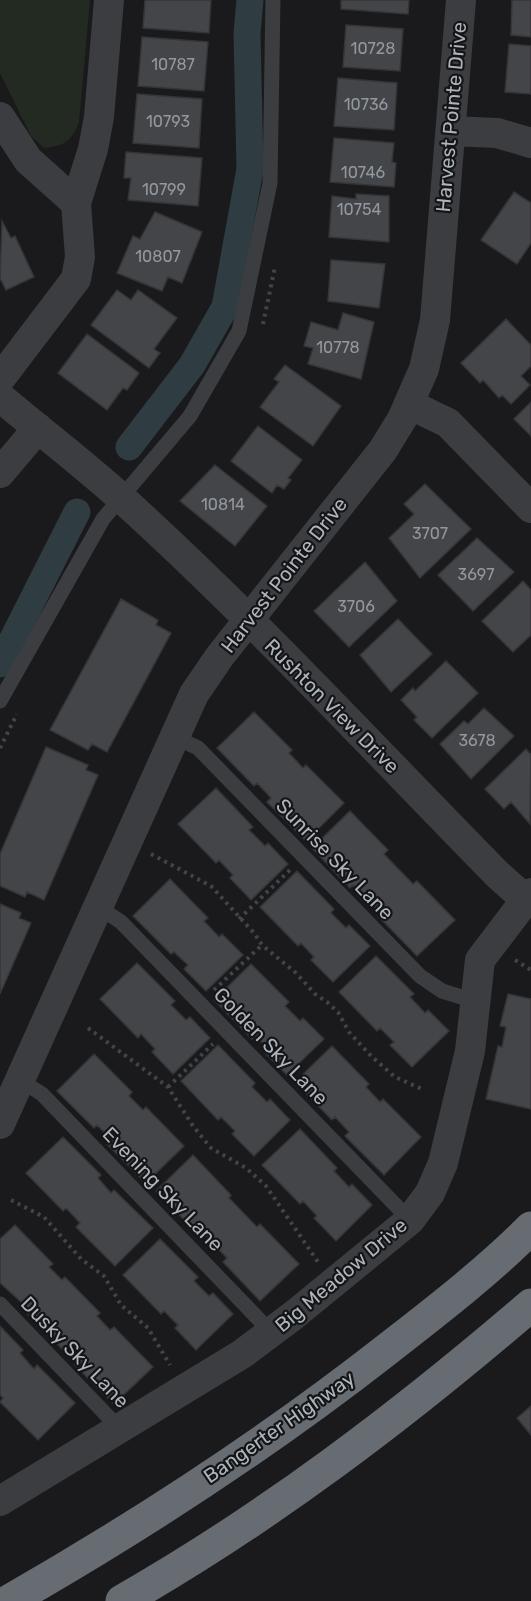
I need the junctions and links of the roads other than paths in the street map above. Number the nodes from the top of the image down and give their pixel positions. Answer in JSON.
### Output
{"nodes":[{"id":1,"x":109,"y":0,"type":"edge"},
{"id":2,"x":273,"y":0,"type":"edge"},
{"id":3,"x":461,"y":0,"type":"edge"},
{"id":4,"x":0,"y":117,"type":"edge"},
{"id":5,"x":451,"y":131,"type":"junction"},
{"id":6,"x":531,"y":143,"type":"edge"},
{"id":7,"x":76,"y":203,"type":"junction"},
{"id":8,"x":0,"y":379,"type":"edge"},
{"id":9,"x":0,"y":397,"type":"edge"},
{"id":10,"x":410,"y":404,"type":"junction"},
{"id":11,"x":38,"y":428,"type":"junction"},
{"id":12,"x":0,"y":473,"type":"edge"},
{"id":13,"x":120,"y":497,"type":"junction"},
{"id":14,"x":531,"y":508,"type":"edge"},
{"id":15,"x":248,"y":621,"type":"junction"},
{"id":16,"x":0,"y":701,"type":"edge"},
{"id":17,"x":173,"y":736,"type":"junction"},
{"id":18,"x":528,"y":897,"type":"edge"},
{"id":19,"x":97,"y":906,"type":"junction"},
{"id":20,"x":474,"y":1001,"type":"junction"},
{"id":21,"x":20,"y":1080,"type":"junction"},
{"id":22,"x":0,"y":1124,"type":"edge"},
{"id":23,"x":410,"y":1220,"type":"junction"},
{"id":24,"x":531,"y":1228,"type":"edge"},
{"id":25,"x":0,"y":1304,"type":"edge"},
{"id":26,"x":531,"y":1305,"type":"edge"},
{"id":27,"x":272,"y":1333,"type":"junction"},
{"id":28,"x":120,"y":1429,"type":"junction"},
{"id":29,"x":0,"y":1501,"type":"edge"},
{"id":30,"x":9,"y":1601,"type":"edge"},
{"id":31,"x":122,"y":1601,"type":"edge"}],
"edges":[{"from":1,"to":7,"type":"street"},
{"from":2,"to":13,"type":"lane"},
{"from":3,"to":5,"type":"street","name":"Harvest Pointe Drive"},
{"from":4,"to":7,"type":"street"},
{"from":5,"to":6,"type":"street"},
{"from":5,"to":10,"type":"street","name":"Harvest Pointe Drive"},
{"from":7,"to":8,"type":"street"},
{"from":9,"to":11,"type":"street","name":"Rushton View Drive"},
{"from":10,"to":14,"type":"street"},
{"from":10,"to":15,"type":"street","name":"Harvest Pointe Drive"},
{"from":11,"to":12,"type":"street"},
{"from":11,"to":13,"type":"street","name":"Rushton View Drive"},
{"from":13,"to":15,"type":"street","name":"Rushton View Drive"},
{"from":13,"to":16,"type":"lane"},
{"from":15,"to":17,"type":"street","name":"Harvest Pointe Drive"},
{"from":15,"to":18,"type":"street","name":"Rushton View Drive"},
{"from":17,"to":19,"type":"street","name":"Harvest Pointe Drive"},
{"from":17,"to":20,"type":"lane","name":"Sunrise Sky Lane"},
{"from":18,"to":20,"type":"street","name":"Big Meadow Drive"},
{"from":19,"to":21,"type":"street","name":"Harvest Pointe Drive"},
{"from":19,"to":23,"type":"lane","name":"Golden Sky Lane"},
{"from":20,"to":23,"type":"street","name":"Big Meadow Drive"},
{"from":21,"to":22,"type":"street","name":"Harvest Pointe Drive"},
{"from":21,"to":27,"type":"lane","name":"Evening Sky Lane"},
{"from":23,"to":27,"type":"street","name":"Big Meadow Drive"},
{"from":24,"to":30,"type":"highway","name":"Bangerter Highway"},
{"from":25,"to":28,"type":"lane","name":"Dusky Sky Lane"},
{"from":26,"to":31,"type":"highway"},
{"from":27,"to":28,"type":"street","name":"Big Meadow Drive"},
{"from":28,"to":29,"type":"street","name":"Big Meadow Drive"}]}
